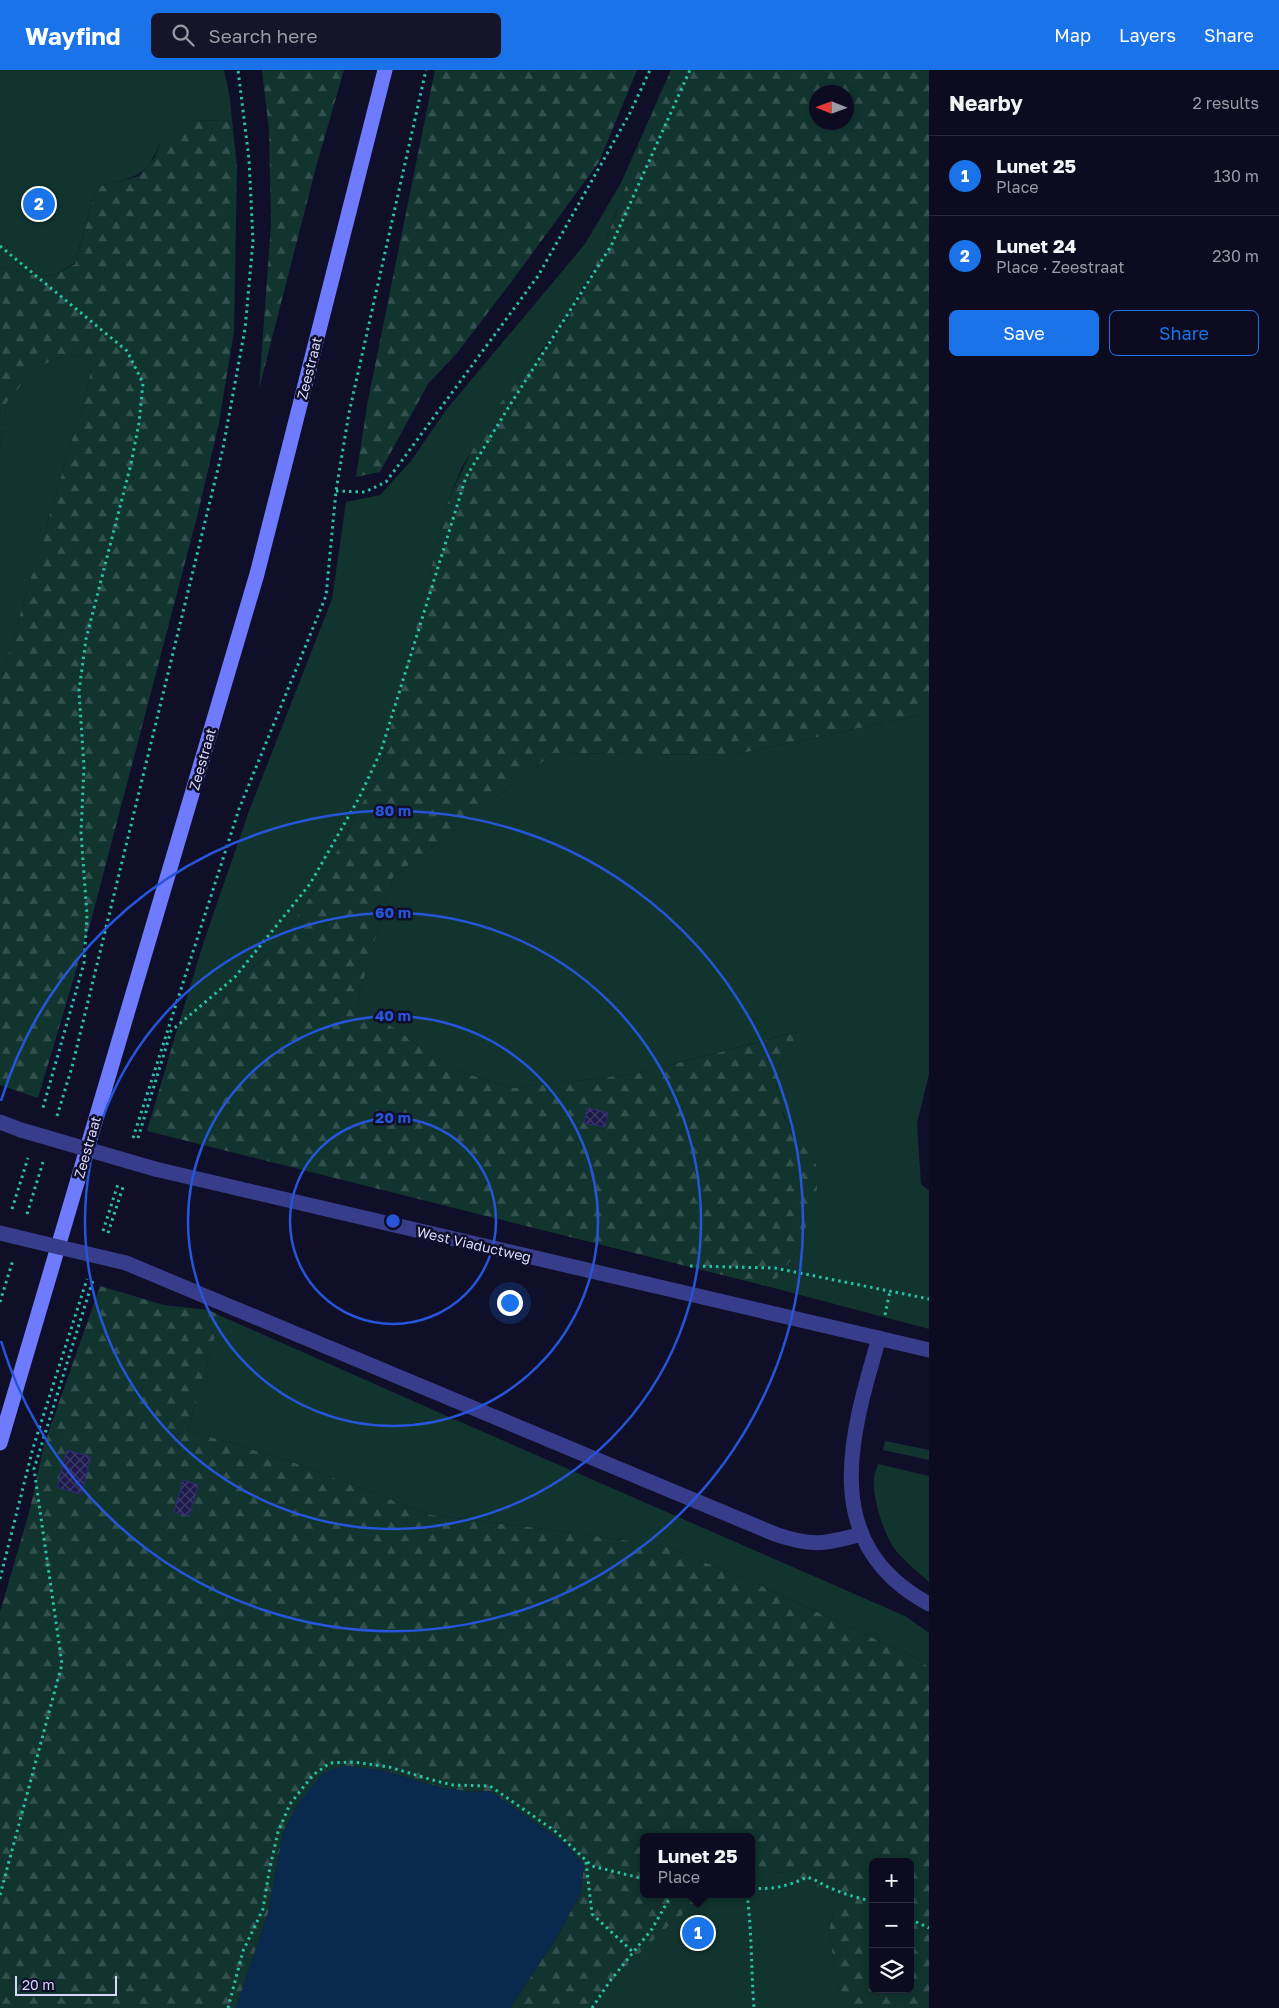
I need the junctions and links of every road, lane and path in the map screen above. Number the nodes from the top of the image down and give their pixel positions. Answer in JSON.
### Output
{"nodes":[{"id":1,"x":238,"y":70,"type":"edge"},
{"id":2,"x":384,"y":70,"type":"edge"},
{"id":3,"x":426,"y":70,"type":"edge"},
{"id":4,"x":650,"y":70,"type":"edge"},
{"id":5,"x":690,"y":70,"type":"edge"},
{"id":6,"x":0,"y":246,"type":"edge"},
{"id":7,"x":336,"y":491,"type":"junction"},
{"id":8,"x":40,"y":1116,"type":"dead end"},
{"id":9,"x":0,"y":1122,"type":"edge"},
{"id":10,"x":55,"y":1123,"type":"dead end"},
{"id":11,"x":132,"y":1140,"type":"dead end"},
{"id":12,"x":136,"y":1146,"type":"dead end"},
{"id":13,"x":29,"y":1154,"type":"dead end"},
{"id":14,"x":43,"y":1161,"type":"dead end"},
{"id":15,"x":120,"y":1178,"type":"dead end"},
{"id":16,"x":124,"y":1184,"type":"dead end"},
{"id":17,"x":12,"y":1211,"type":"dead end"},
{"id":18,"x":26,"y":1218,"type":"dead end"},
{"id":19,"x":0,"y":1233,"type":"edge"},
{"id":20,"x":102,"y":1235,"type":"dead end"},
{"id":21,"x":106,"y":1240,"type":"dead end"},
{"id":22,"x":14,"y":1255,"type":"dead end"},
{"id":23,"x":90,"y":1273,"type":"dead end"},
{"id":24,"x":94,"y":1278,"type":"dead end"},
{"id":25,"x":0,"y":1302,"type":"edge"},
{"id":26,"x":879,"y":1338,"type":"junction"},
{"id":27,"x":929,"y":1350,"type":"edge"},
{"id":28,"x":0,"y":1443,"type":"edge"},
{"id":29,"x":862,"y":1534,"type":"junction"},
{"id":30,"x":0,"y":1579,"type":"edge"},
{"id":31,"x":929,"y":1604,"type":"edge"},
{"id":32,"x":586,"y":1862,"type":"junction"},
{"id":33,"x":640,"y":1878,"type":"edge"},
{"id":34,"x":755,"y":1888,"type":"edge"},
{"id":35,"x":0,"y":1895,"type":"edge"},
{"id":36,"x":670,"y":1898,"type":"edge"},
{"id":37,"x":748,"y":1898,"type":"edge"},
{"id":38,"x":869,"y":1901,"type":"edge"},
{"id":39,"x":914,"y":1922,"type":"edge"},
{"id":40,"x":929,"y":1928,"type":"edge"},
{"id":41,"x":633,"y":1952,"type":"junction"},
{"id":42,"x":228,"y":2008,"type":"edge"},
{"id":43,"x":592,"y":2008,"type":"edge"},
{"id":44,"x":754,"y":2008,"type":"edge"}],
"edges":[{"from":1,"to":10,"type":"path"},
{"from":2,"to":28,"type":"main road","name":"Zeestraat"},
{"from":3,"to":7,"type":"path"},
{"from":4,"to":7,"type":"path"},
{"from":5,"to":12,"type":"path"},
{"from":6,"to":8,"type":"path"},
{"from":7,"to":11,"type":"path"},
{"from":9,"to":26,"type":"lane","name":"West Viaductweg","bridge":true},
{"from":13,"to":17,"type":"path"},
{"from":14,"to":18,"type":"path"},
{"from":15,"to":20,"type":"path"},
{"from":16,"to":21,"type":"path"},
{"from":19,"to":29,"type":"lane","bridge":true},
{"from":22,"to":25,"type":"path"},
{"from":23,"to":30,"type":"path"},
{"from":24,"to":35,"type":"path"},
{"from":26,"to":27,"type":"lane","name":"West Viaductweg"},
{"from":26,"to":29,"type":"lane"},
{"from":29,"to":31,"type":"lane"},
{"from":32,"to":33,"type":"path"},
{"from":32,"to":41,"type":"path"},
{"from":32,"to":42,"type":"path"},
{"from":34,"to":38,"type":"path"},
{"from":36,"to":41,"type":"path"},
{"from":37,"to":44,"type":"path"},
{"from":39,"to":40,"type":"path"},
{"from":41,"to":43,"type":"path"}]}
